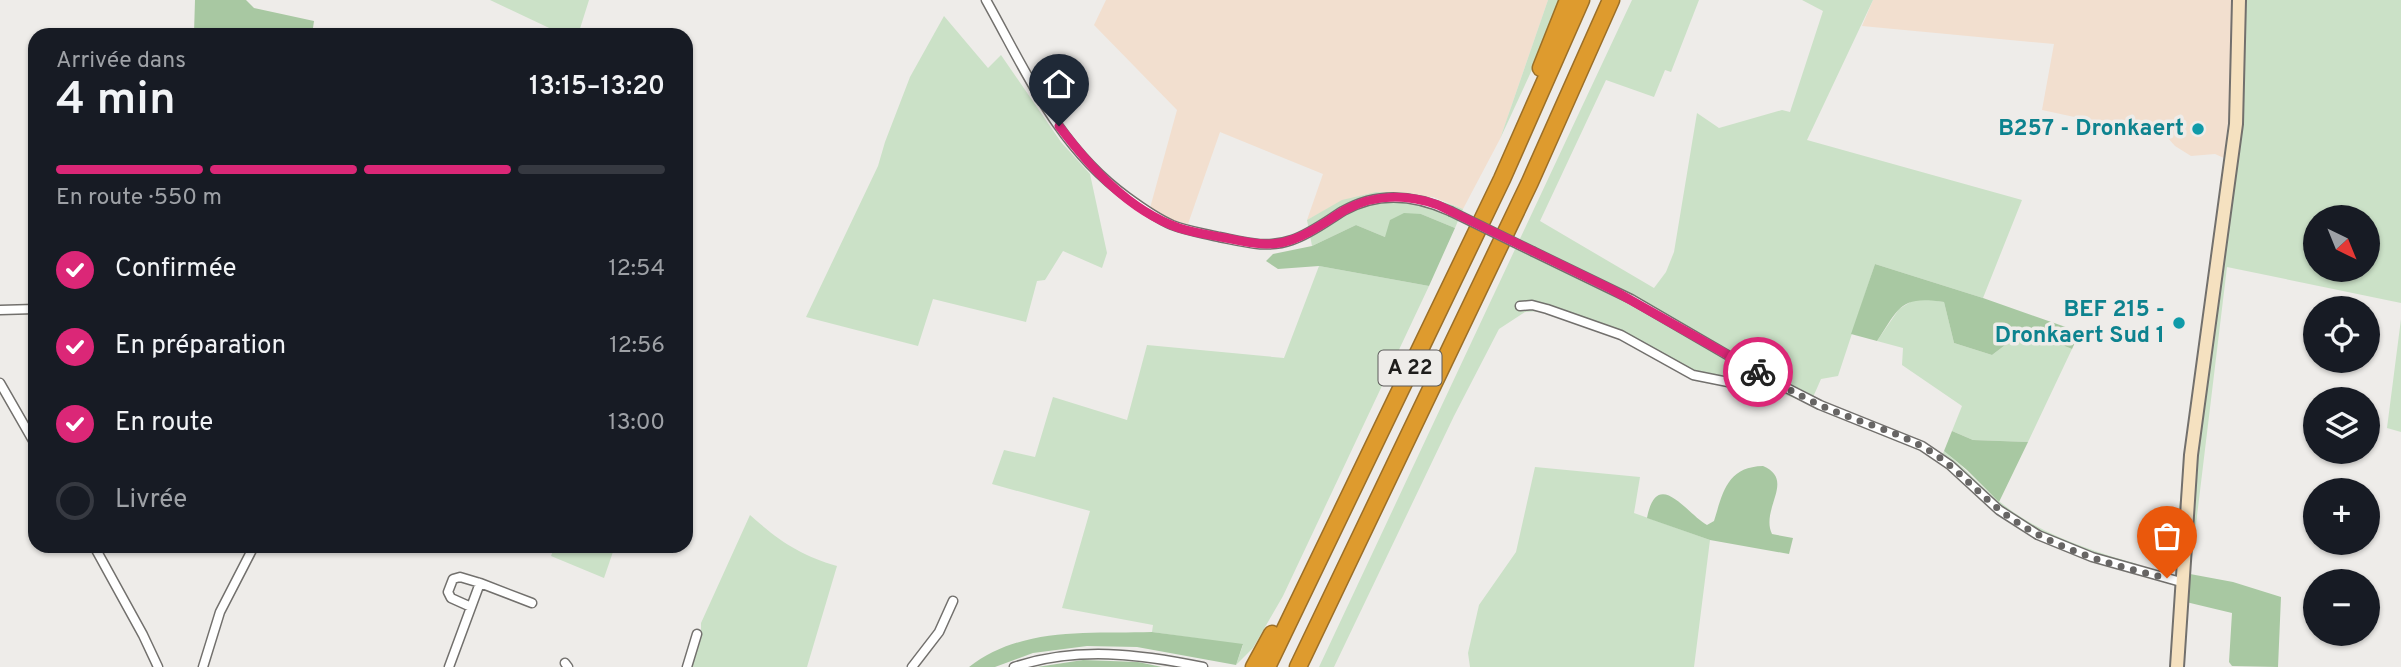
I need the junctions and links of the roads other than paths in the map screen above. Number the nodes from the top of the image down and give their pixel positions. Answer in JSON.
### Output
{"nodes":[{"id":1,"x":986,"y":0,"type":"edge"},
{"id":2,"x":1567,"y":0,"type":"edge"},
{"id":3,"x":1581,"y":0,"type":"edge"},
{"id":4,"x":1611,"y":0,"type":"edge"},
{"id":5,"x":1622,"y":0,"type":"edge"},
{"id":6,"x":2239,"y":0,"type":"edge"},
{"id":7,"x":2247,"y":0,"type":"edge"},
{"id":8,"x":1563,"y":110,"type":"junction"},
{"id":9,"x":2236,"y":124,"type":"junction"},
{"id":10,"x":1502,"y":179,"type":"junction"},
{"id":11,"x":1520,"y":306,"type":"dead end"},
{"id":12,"x":28,"y":309,"type":"edge"},
{"id":13,"x":0,"y":310,"type":"edge"},
{"id":14,"x":0,"y":383,"type":"edge"},
{"id":15,"x":1785,"y":387,"type":"junction"},
{"id":16,"x":28,"y":432,"type":"edge"},
{"id":17,"x":98,"y":553,"type":"edge"},
{"id":18,"x":250,"y":553,"type":"edge"},
{"id":19,"x":1319,"y":558,"type":"junction"},
{"id":20,"x":2181,"y":582,"type":"junction"},
{"id":21,"x":480,"y":583,"type":"junction"},
{"id":22,"x":953,"y":601,"type":"dead end"},
{"id":23,"x":532,"y":603,"type":"dead end"},
{"id":24,"x":471,"y":607,"type":"junction"},
{"id":25,"x":697,"y":634,"type":"dead end"},
{"id":26,"x":1304,"y":662,"type":"edge"},
{"id":27,"x":158,"y":667,"type":"edge"},
{"id":28,"x":203,"y":667,"type":"edge"},
{"id":29,"x":449,"y":667,"type":"edge"},
{"id":30,"x":687,"y":667,"type":"edge"},
{"id":31,"x":912,"y":667,"type":"edge"},
{"id":32,"x":1014,"y":667,"type":"edge"},
{"id":33,"x":1203,"y":667,"type":"edge"},
{"id":34,"x":1254,"y":667,"type":"edge"},
{"id":35,"x":1267,"y":667,"type":"edge"},
{"id":36,"x":2177,"y":667,"type":"edge"}],
"edges":[{"from":1,"to":15,"type":"street","bridge":true},
{"from":2,"to":10,"type":"highway"},
{"from":3,"to":10,"type":"highway","number":"A 22"},
{"from":4,"to":8,"type":"highway","number":"A 22"},
{"from":5,"to":8,"type":"highway"},
{"from":6,"to":9,"type":"main road"},
{"from":7,"to":9,"type":"main road"},
{"from":8,"to":26,"type":"highway","number":"A 22"},
{"from":9,"to":20,"type":"main road"},
{"from":10,"to":19,"type":"highway","number":"A 22"},
{"from":11,"to":15,"type":"street"},
{"from":12,"to":13,"type":"street"},
{"from":14,"to":16,"type":"street"},
{"from":15,"to":20,"type":"street"},
{"from":17,"to":27,"type":"street"},
{"from":18,"to":28,"type":"street"},
{"from":19,"to":34,"type":"highway"},
{"from":19,"to":35,"type":"highway","number":"A 22"},
{"from":20,"to":36,"type":"main road"},
{"from":21,"to":23,"type":"street"},
{"from":21,"to":24,"type":"street"},
{"from":21,"to":24,"type":"street"},
{"from":22,"to":31,"type":"street"},
{"from":24,"to":29,"type":"street"},
{"from":25,"to":30,"type":"street"},
{"from":32,"to":33,"type":"street"}]}
